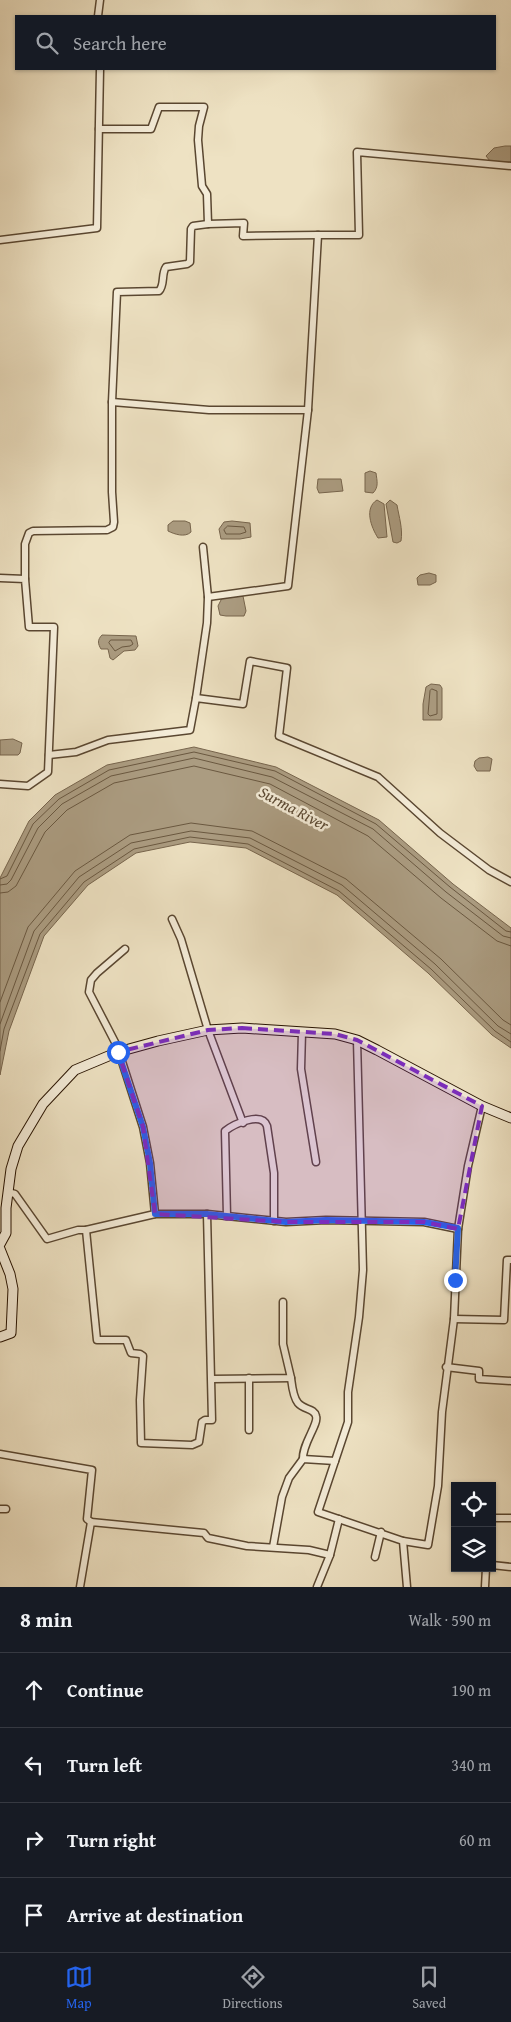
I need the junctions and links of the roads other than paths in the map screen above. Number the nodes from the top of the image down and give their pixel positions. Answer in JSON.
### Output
{"nodes":[{"id":1,"x":100,"y":0,"type":"edge"},
{"id":2,"x":98,"y":15,"type":"edge"},
{"id":3,"x":100,"y":70,"type":"edge"},
{"id":4,"x":99,"y":129,"type":"junction"},
{"id":5,"x":511,"y":166,"type":"edge"},
{"id":6,"x":208,"y":224,"type":"junction"},
{"id":7,"x":318,"y":235,"type":"junction"},
{"id":8,"x":0,"y":240,"type":"edge"},
{"id":9,"x":112,"y":402,"type":"junction"},
{"id":10,"x":308,"y":410,"type":"junction"},
{"id":11,"x":203,"y":546,"type":"dead end"},
{"id":12,"x":0,"y":578,"type":"edge"},
{"id":13,"x":25,"y":579,"type":"junction"},
{"id":14,"x":208,"y":597,"type":"junction"},
{"id":15,"x":196,"y":698,"type":"junction"},
{"id":16,"x":49,"y":755,"type":"junction"},
{"id":17,"x":0,"y":784,"type":"edge"},
{"id":18,"x":511,"y":882,"type":"edge"},
{"id":19,"x":172,"y":919,"type":"dead end"},
{"id":20,"x":125,"y":949,"type":"dead end"},
{"id":21,"x":208,"y":1030,"type":"junction"},
{"id":22,"x":302,"y":1032,"type":"junction"},
{"id":23,"x":357,"y":1040,"type":"junction"},
{"id":24,"x":118,"y":1052,"type":"junction"},
{"id":25,"x":482,"y":1106,"type":"junction"},
{"id":26,"x":511,"y":1118,"type":"edge"},
{"id":27,"x":243,"y":1123,"type":"junction"},
{"id":28,"x":316,"y":1162,"type":"dead end"},
{"id":29,"x":8,"y":1192,"type":"junction"},
{"id":30,"x":155,"y":1214,"type":"junction"},
{"id":31,"x":207,"y":1214,"type":"junction"},
{"id":32,"x":227,"y":1216,"type":"junction"},
{"id":33,"x":274,"y":1220,"type":"junction"},
{"id":34,"x":362,"y":1220,"type":"junction"},
{"id":35,"x":458,"y":1228,"type":"junction"},
{"id":36,"x":86,"y":1230,"type":"junction"},
{"id":37,"x":0,"y":1244,"type":"edge"},
{"id":38,"x":0,"y":1249,"type":"edge"},
{"id":39,"x":511,"y":1260,"type":"edge"},
{"id":40,"x":283,"y":1302,"type":"dead end"},
{"id":41,"x":454,"y":1319,"type":"junction"},
{"id":42,"x":0,"y":1336,"type":"edge"},
{"id":43,"x":446,"y":1367,"type":"junction"},
{"id":44,"x":249,"y":1378,"type":"junction"},
{"id":45,"x":291,"y":1378,"type":"junction"},
{"id":46,"x":212,"y":1379,"type":"junction"},
{"id":47,"x":511,"y":1381,"type":"edge"},
{"id":48,"x":249,"y":1430,"type":"dead end"},
{"id":49,"x":0,"y":1454,"type":"edge"},
{"id":50,"x":303,"y":1460,"type":"junction"},
{"id":51,"x":335,"y":1461,"type":"junction"},
{"id":52,"x":496,"y":1518,"type":"edge"},
{"id":53,"x":511,"y":1518,"type":"edge"},
{"id":54,"x":339,"y":1519,"type":"junction"},
{"id":55,"x":91,"y":1522,"type":"junction"},
{"id":56,"x":381,"y":1532,"type":"junction"},
{"id":57,"x":403,"y":1541,"type":"junction"},
{"id":58,"x":273,"y":1547,"type":"junction"},
{"id":59,"x":330,"y":1555,"type":"junction"},
{"id":60,"x":375,"y":1556,"type":"dead end"},
{"id":61,"x":496,"y":1566,"type":"edge"},
{"id":62,"x":511,"y":1567,"type":"edge"},
{"id":63,"x":486,"y":1572,"type":"edge"},
{"id":64,"x":80,"y":1587,"type":"edge"},
{"id":65,"x":317,"y":1587,"type":"edge"},
{"id":66,"x":407,"y":1587,"type":"edge"},
{"id":67,"x":484,"y":1587,"type":"edge"}],
"edges":[{"from":1,"to":2,"type":"street"},
{"from":3,"to":4,"type":"street"},
{"from":4,"to":6,"type":"street"},
{"from":4,"to":8,"type":"street"},
{"from":5,"to":7,"type":"street"},
{"from":6,"to":7,"type":"street"},
{"from":6,"to":9,"type":"street"},
{"from":7,"to":10,"type":"street"},
{"from":9,"to":10,"type":"street"},
{"from":9,"to":13,"type":"street"},
{"from":10,"to":14,"type":"street"},
{"from":11,"to":14,"type":"street"},
{"from":12,"to":13,"type":"street"},
{"from":13,"to":16,"type":"street"},
{"from":14,"to":15,"type":"street"},
{"from":15,"to":16,"type":"street"},
{"from":15,"to":18,"type":"street"},
{"from":16,"to":17,"type":"street"},
{"from":19,"to":21,"type":"street"},
{"from":20,"to":24,"type":"street"},
{"from":21,"to":22,"type":"street"},
{"from":21,"to":24,"type":"street"},
{"from":21,"to":27,"type":"street"},
{"from":22,"to":23,"type":"street"},
{"from":22,"to":28,"type":"street"},
{"from":23,"to":25,"type":"street"},
{"from":23,"to":34,"type":"street"},
{"from":24,"to":29,"type":"street"},
{"from":24,"to":30,"type":"street"},
{"from":25,"to":26,"type":"street"},
{"from":25,"to":35,"type":"street"},
{"from":27,"to":32,"type":"street"},
{"from":27,"to":33,"type":"street"},
{"from":29,"to":36,"type":"street"},
{"from":29,"to":37,"type":"street"},
{"from":30,"to":31,"type":"street"},
{"from":30,"to":36,"type":"street"},
{"from":31,"to":32,"type":"street"},
{"from":31,"to":46,"type":"street"},
{"from":32,"to":33,"type":"street"},
{"from":33,"to":34,"type":"street"},
{"from":34,"to":35,"type":"street"},
{"from":34,"to":51,"type":"street"},
{"from":35,"to":41,"type":"street"},
{"from":36,"to":46,"type":"street"},
{"from":38,"to":42,"type":"street"},
{"from":39,"to":41,"type":"street"},
{"from":40,"to":45,"type":"street"},
{"from":41,"to":43,"type":"street"},
{"from":43,"to":47,"type":"street"},
{"from":43,"to":57,"type":"street"},
{"from":44,"to":45,"type":"street"},
{"from":44,"to":46,"type":"street"},
{"from":44,"to":48,"type":"street"},
{"from":45,"to":50,"type":"street"},
{"from":49,"to":55,"type":"street"},
{"from":50,"to":51,"type":"street"},
{"from":50,"to":58,"type":"street"},
{"from":51,"to":54,"type":"street"},
{"from":52,"to":53,"type":"street"},
{"from":54,"to":56,"type":"street"},
{"from":54,"to":59,"type":"street"},
{"from":55,"to":58,"type":"street"},
{"from":55,"to":64,"type":"street"},
{"from":56,"to":57,"type":"street"},
{"from":56,"to":60,"type":"street"},
{"from":57,"to":66,"type":"street"},
{"from":58,"to":59,"type":"street"},
{"from":59,"to":65,"type":"street"},
{"from":61,"to":62,"type":"street"},
{"from":63,"to":67,"type":"street"}]}
